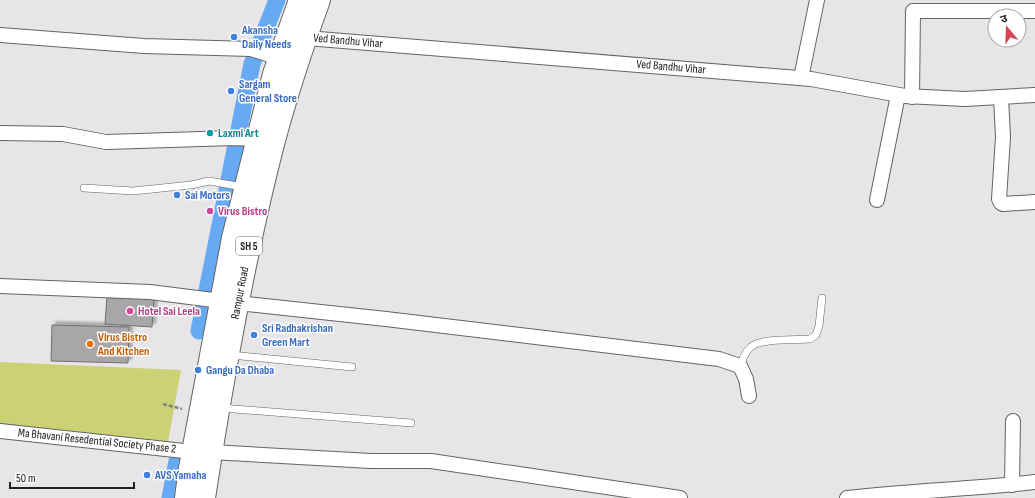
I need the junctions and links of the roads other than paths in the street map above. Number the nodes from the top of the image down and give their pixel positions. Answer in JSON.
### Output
{"nodes":[{"id":1,"x":300,"y":0,"type":"edge"},
{"id":2,"x":319,"y":0,"type":"edge"},
{"id":3,"x":817,"y":0,"type":"edge"},
{"id":4,"x":1035,"y":11,"type":"edge"},
{"id":5,"x":0,"y":36,"type":"edge"},
{"id":6,"x":306,"y":38,"type":"junction"},
{"id":7,"x":265,"y":53,"type":"junction"},
{"id":8,"x":801,"y":78,"type":"junction"},
{"id":9,"x":1035,"y":94,"type":"edge"},
{"id":10,"x":905,"y":96,"type":"junction"},
{"id":11,"x":1001,"y":97,"type":"junction"},
{"id":12,"x":0,"y":133,"type":"edge"},
{"id":13,"x":244,"y":139,"type":"junction"},
{"id":14,"x":238,"y":186,"type":"junction"},
{"id":15,"x":84,"y":188,"type":"dead end"},
{"id":16,"x":877,"y":200,"type":"dead end"},
{"id":17,"x":1035,"y":202,"type":"edge"},
{"id":18,"x":0,"y":286,"type":"edge"},
{"id":19,"x":822,"y":298,"type":"dead end"},
{"id":20,"x":217,"y":300,"type":"junction"},
{"id":21,"x":228,"y":355,"type":"junction"},
{"id":22,"x":740,"y":366,"type":"junction"},
{"id":23,"x":352,"y":367,"type":"dead end"},
{"id":24,"x":749,"y":396,"type":"dead end"},
{"id":25,"x":219,"y":408,"type":"junction"},
{"id":26,"x":1013,"y":421,"type":"dead end"},
{"id":27,"x":411,"y":423,"type":"dead end"},
{"id":28,"x":0,"y":431,"type":"edge"},
{"id":29,"x":202,"y":452,"type":"junction"},
{"id":30,"x":1035,"y":482,"type":"edge"},
{"id":31,"x":1012,"y":485,"type":"junction"},
{"id":32,"x":976,"y":493,"type":"edge"},
{"id":33,"x":899,"y":495,"type":"edge"},
{"id":34,"x":186,"y":498,"type":"edge"},
{"id":35,"x":204,"y":498,"type":"edge"},
{"id":36,"x":680,"y":498,"type":"edge"},
{"id":37,"x":847,"y":498,"type":"edge"}],
"edges":[{"from":1,"to":7,"type":"main road"},
{"from":2,"to":6,"type":"main road","name":"Rampur Road","number":"SH 5"},
{"from":3,"to":8,"type":"street"},
{"from":4,"to":10,"type":"street"},
{"from":5,"to":7,"type":"street"},
{"from":6,"to":8,"type":"street","name":"Ved Bandhu Vihar"},
{"from":6,"to":20,"type":"main road","name":"Rampur Road","number":"SH 5"},
{"from":7,"to":13,"type":"main road"},
{"from":8,"to":10,"type":"street","name":"Ved Bandhu Vihar"},
{"from":9,"to":11,"type":"street","name":"Ved Bandhu Vihar"},
{"from":10,"to":11,"type":"street","name":"Ved Bandhu Vihar"},
{"from":10,"to":16,"type":"street"},
{"from":11,"to":17,"type":"street"},
{"from":12,"to":13,"type":"street"},
{"from":13,"to":14,"type":"main road"},
{"from":14,"to":15,"type":"lane"},
{"from":14,"to":20,"type":"main road"},
{"from":18,"to":20,"type":"street"},
{"from":19,"to":22,"type":"lane"},
{"from":20,"to":21,"type":"main road","name":"Rampur Road","number":"SH 5"},
{"from":20,"to":22,"type":"street"},
{"from":20,"to":29,"type":"main road"},
{"from":21,"to":23,"type":"lane"},
{"from":21,"to":25,"type":"main road","name":"Rampur Road","number":"SH 5"},
{"from":22,"to":24,"type":"street"},
{"from":25,"to":27,"type":"lane"},
{"from":25,"to":29,"type":"main road","name":"Rampur Road","number":"SH 5"},
{"from":26,"to":31,"type":"street"},
{"from":28,"to":29,"type":"street","name":"Ma Bhavani Resedential Society Phase 2"},
{"from":29,"to":34,"type":"main road"},
{"from":29,"to":35,"type":"main road","name":"Rampur Road","number":"SH 5"},
{"from":29,"to":36,"type":"street","name":"Ma Bhavani Resedential Society Phase 2"},
{"from":30,"to":31,"type":"street"},
{"from":31,"to":32,"type":"street"},
{"from":32,"to":33,"type":"street"},
{"from":33,"to":37,"type":"street"}]}
